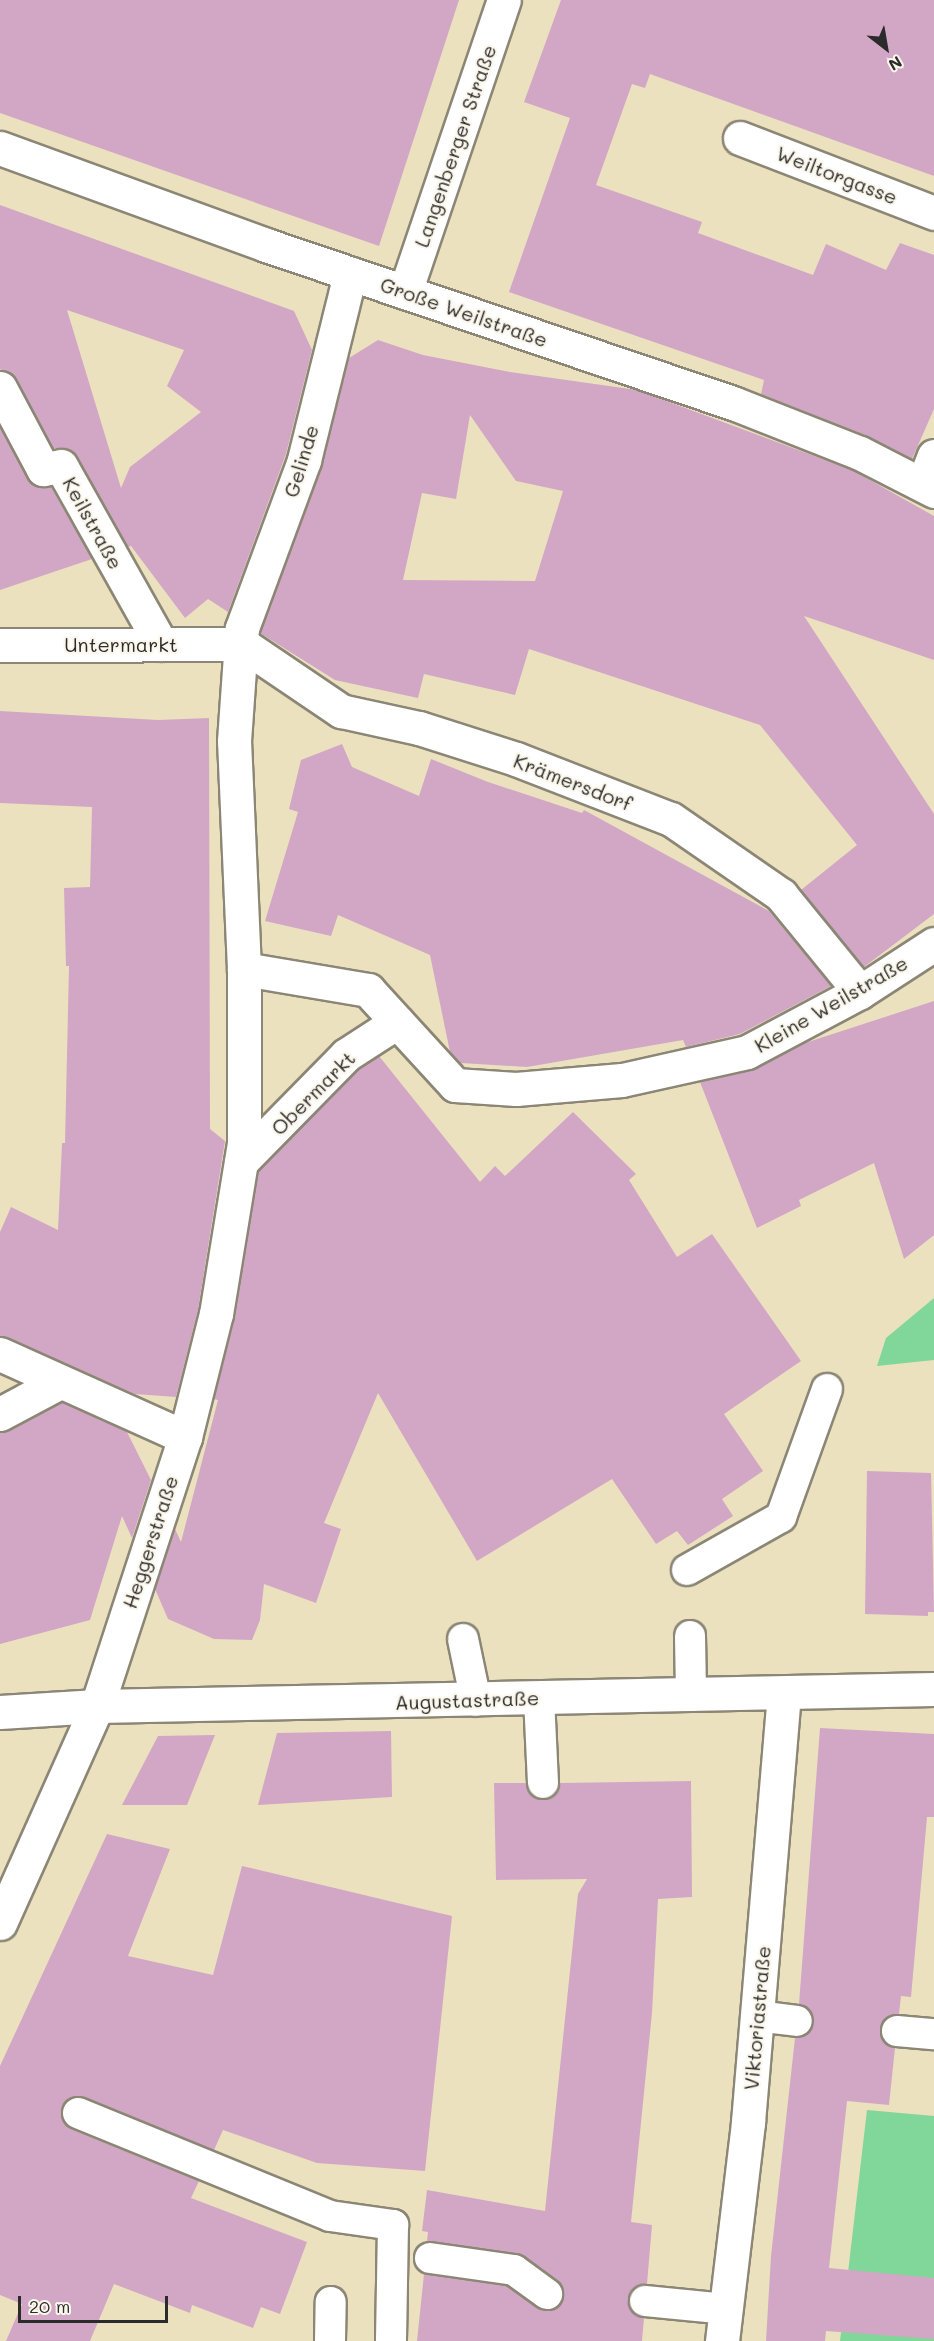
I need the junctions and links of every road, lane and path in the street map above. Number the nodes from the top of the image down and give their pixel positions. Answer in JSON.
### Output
{"nodes":[{"id":1,"x":504,"y":0,"type":"edge"},
{"id":2,"x":740,"y":138,"type":"dead end"},
{"id":3,"x":0,"y":148,"type":"edge"},
{"id":4,"x":934,"y":213,"type":"edge"},
{"id":5,"x":350,"y":274,"type":"junction"},
{"id":6,"x":405,"y":292,"type":"junction"},
{"id":7,"x":0,"y":388,"type":"edge"},
{"id":8,"x":930,"y":477,"type":"edge"},
{"id":9,"x":161,"y":644,"type":"junction"},
{"id":10,"x":242,"y":644,"type":"junction"},
{"id":11,"x":0,"y":645,"type":"edge"},
{"id":12,"x":934,"y":944,"type":"edge"},
{"id":13,"x":244,"y":969,"type":"junction"},
{"id":14,"x":860,"y":992,"type":"junction"},
{"id":15,"x":397,"y":1022,"type":"junction"},
{"id":16,"x":243,"y":1152,"type":"junction"},
{"id":17,"x":0,"y":1354,"type":"edge"},
{"id":18,"x":58,"y":1383,"type":"junction"},
{"id":19,"x":826,"y":1389,"type":"dead end"},
{"id":20,"x":0,"y":1414,"type":"edge"},
{"id":21,"x":184,"y":1437,"type":"junction"},
{"id":22,"x":687,"y":1570,"type":"dead end"},
{"id":23,"x":690,"y":1636,"type":"dead end"},
{"id":24,"x":463,"y":1639,"type":"dead end"},
{"id":25,"x":934,"y":1689,"type":"edge"},
{"id":26,"x":784,"y":1694,"type":"junction"},
{"id":27,"x":692,"y":1696,"type":"junction"},
{"id":28,"x":548,"y":1697,"type":"junction"},
{"id":29,"x":476,"y":1701,"type":"junction"},
{"id":30,"x":97,"y":1706,"type":"junction"},
{"id":31,"x":0,"y":1712,"type":"edge"},
{"id":32,"x":552,"y":1783,"type":"dead end"},
{"id":33,"x":0,"y":1923,"type":"edge"},
{"id":34,"x":757,"y":2016,"type":"junction"},
{"id":35,"x":797,"y":2021,"type":"dead end"},
{"id":36,"x":897,"y":2031,"type":"dead end"},
{"id":37,"x":934,"y":2034,"type":"edge"},
{"id":38,"x":78,"y":2113,"type":"dead end"},
{"id":39,"x":430,"y":2258,"type":"dead end"},
{"id":40,"x":547,"y":2294,"type":"dead end"},
{"id":41,"x":645,"y":2301,"type":"dead end"},
{"id":42,"x":331,"y":2302,"type":"dead end"},
{"id":43,"x":726,"y":2309,"type":"junction"},
{"id":44,"x":330,"y":2341,"type":"edge"},
{"id":45,"x":390,"y":2341,"type":"edge"},
{"id":46,"x":722,"y":2341,"type":"edge"}],
"edges":[{"from":1,"to":6,"type":"street","name":"Langenberger Straße"},
{"from":2,"to":4,"type":"street","name":"Weiltorgasse"},
{"from":3,"to":5,"type":"street","name":"Große Weilstraße"},
{"from":5,"to":6,"type":"street","name":"Große Weilstraße"},
{"from":5,"to":10,"type":"street","name":"Gelinde"},
{"from":6,"to":8,"type":"street","name":"Große Weilstraße"},
{"from":7,"to":9,"type":"street","name":"Keilstraße"},
{"from":9,"to":10,"type":"street","name":"Untermarkt"},
{"from":9,"to":11,"type":"street","name":"Untermarkt"},
{"from":10,"to":13,"type":"street","name":"Obermarkt"},
{"from":10,"to":14,"type":"street","name":"Krämersdorf"},
{"from":12,"to":14,"type":"street","name":"Kleine Weilstraße"},
{"from":13,"to":15,"type":"street"},
{"from":13,"to":16,"type":"street","name":"Obermarkt"},
{"from":14,"to":15,"type":"street","name":"Kleine Weilstraße"},
{"from":15,"to":16,"type":"street","name":"Obermarkt"},
{"from":16,"to":21,"type":"street","name":"Heggerstraße"},
{"from":17,"to":18,"type":"street"},
{"from":18,"to":20,"type":"street"},
{"from":18,"to":21,"type":"street"},
{"from":19,"to":22,"type":"lane"},
{"from":21,"to":30,"type":"street","name":"Heggerstraße"},
{"from":23,"to":27,"type":"lane"},
{"from":24,"to":29,"type":"lane"},
{"from":25,"to":26,"type":"street","name":"Augustastraße"},
{"from":26,"to":27,"type":"street","name":"Augustastraße"},
{"from":26,"to":34,"type":"street","name":"Viktoriastraße"},
{"from":27,"to":28,"type":"street","name":"Augustastraße"},
{"from":28,"to":29,"type":"street","name":"Augustastraße"},
{"from":28,"to":32,"type":"lane"},
{"from":29,"to":30,"type":"street","name":"Augustastraße"},
{"from":30,"to":31,"type":"street","name":"Augustastraße"},
{"from":30,"to":33,"type":"street","name":"Heggerstraße"},
{"from":34,"to":35,"type":"lane"},
{"from":34,"to":43,"type":"street","name":"Viktoriastraße"},
{"from":36,"to":37,"type":"lane"},
{"from":38,"to":45,"type":"lane"},
{"from":39,"to":40,"type":"lane"},
{"from":41,"to":43,"type":"lane"},
{"from":42,"to":44,"type":"lane"},
{"from":43,"to":46,"type":"street","name":"Viktoriastraße"}]}
